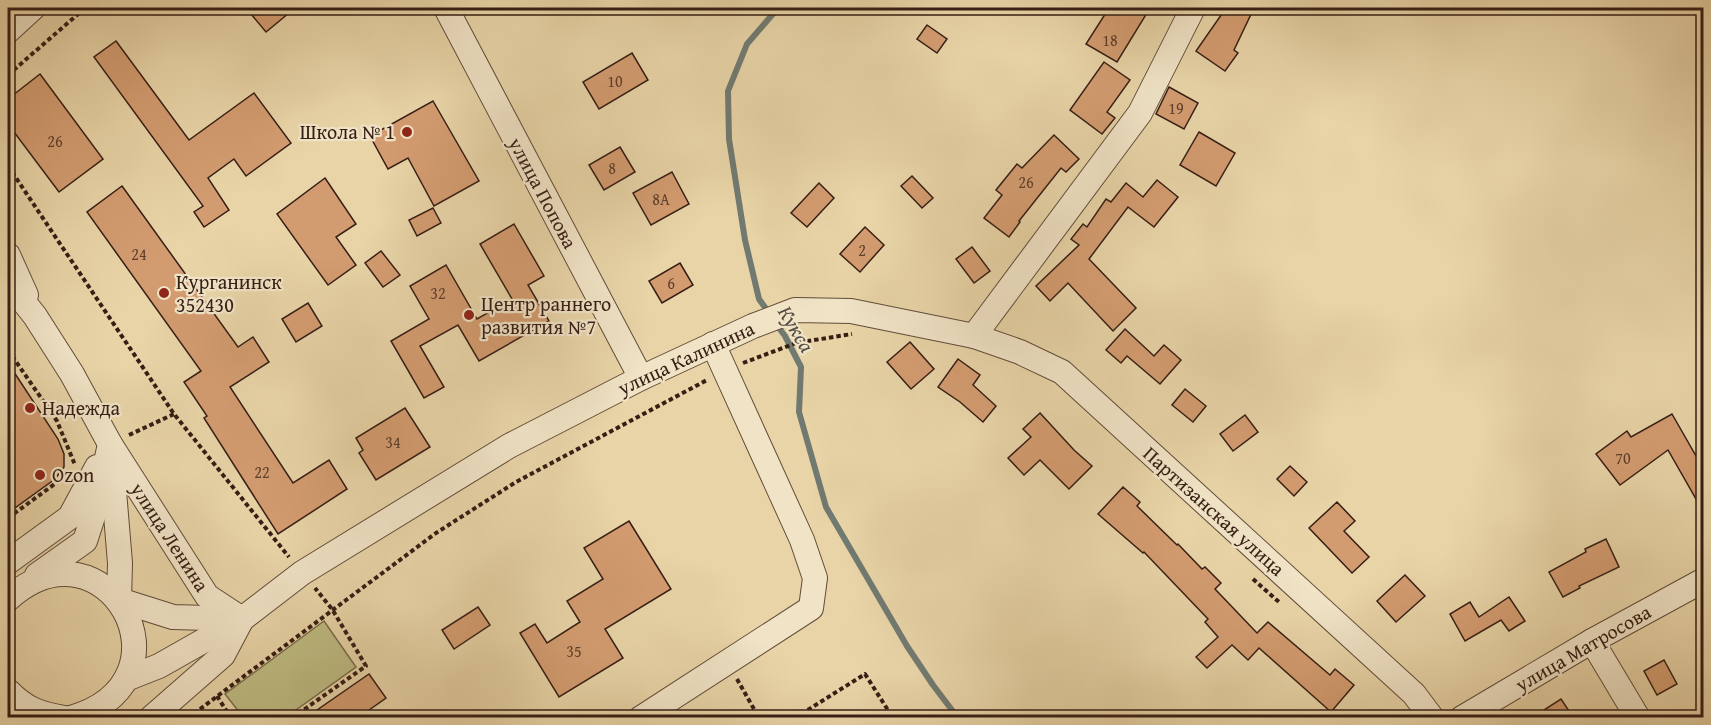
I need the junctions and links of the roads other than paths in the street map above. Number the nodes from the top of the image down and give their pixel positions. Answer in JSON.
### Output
{"nodes":[{"id":1,"x":33,"y":8,"type":"edge"},
{"id":2,"x":446,"y":8,"type":"edge"},
{"id":3,"x":1193,"y":8,"type":"edge"},
{"id":4,"x":8,"y":31,"type":"edge"},
{"id":5,"x":8,"y":255,"type":"edge"},
{"id":6,"x":8,"y":282,"type":"edge"},
{"id":7,"x":35,"y":316,"type":"junction"},
{"id":8,"x":974,"y":336,"type":"junction"},
{"id":9,"x":713,"y":344,"type":"junction"},
{"id":10,"x":641,"y":378,"type":"junction"},
{"id":11,"x":110,"y":444,"type":"junction"},
{"id":12,"x":8,"y":562,"type":"edge"},
{"id":13,"x":1704,"y":580,"type":"edge"},
{"id":14,"x":12,"y":594,"type":"edge"},
{"id":15,"x":119,"y":600,"type":"junction"},
{"id":16,"x":242,"y":619,"type":"junction"},
{"id":17,"x":1592,"y":641,"type":"junction"},
{"id":18,"x":126,"y":679,"type":"junction"},
{"id":19,"x":8,"y":691,"type":"edge"},
{"id":20,"x":99,"y":711,"type":"edge"},
{"id":21,"x":65,"y":717,"type":"edge"},
{"id":22,"x":71,"y":717,"type":"edge"},
{"id":23,"x":151,"y":717,"type":"edge"},
{"id":24,"x":641,"y":717,"type":"edge"},
{"id":25,"x":1432,"y":717,"type":"edge"},
{"id":26,"x":1462,"y":717,"type":"edge"},
{"id":27,"x":1638,"y":717,"type":"edge"}],
"edges":[{"from":1,"to":4,"type":"street"},
{"from":2,"to":10,"type":"street","name":"улица Попова"},
{"from":3,"to":8,"type":"street"},
{"from":5,"to":7,"type":"street","name":"улица Ленина"},
{"from":6,"to":7,"type":"street","name":"улица Ленина"},
{"from":7,"to":11,"type":"street","name":"улица Ленина"},
{"from":8,"to":9,"type":"street","name":"улица Калинина"},
{"from":8,"to":25,"type":"street","name":"Партизанская улица"},
{"from":9,"to":10,"type":"street","name":"улица Калинина"},
{"from":9,"to":24,"type":"street"},
{"from":10,"to":16,"type":"street","name":"улица Калинина"},
{"from":11,"to":12,"type":"street"},
{"from":11,"to":14,"type":"street","name":"улица Ленина"},
{"from":11,"to":15,"type":"street","name":"улица Ленина"},
{"from":11,"to":16,"type":"street","name":"улица Ленина"},
{"from":13,"to":17,"type":"street","name":"улица Матросова"},
{"from":14,"to":15,"type":"street"},
{"from":15,"to":16,"type":"street"},
{"from":15,"to":18,"type":"street"},
{"from":16,"to":18,"type":"street","name":"улица Калинина"},
{"from":16,"to":23,"type":"street","name":"улица Калинина"},
{"from":17,"to":26,"type":"street","name":"улица Матросова"},
{"from":17,"to":27,"type":"street"},
{"from":18,"to":20,"type":"street"},
{"from":19,"to":21,"type":"street"},
{"from":20,"to":22,"type":"street"}]}
